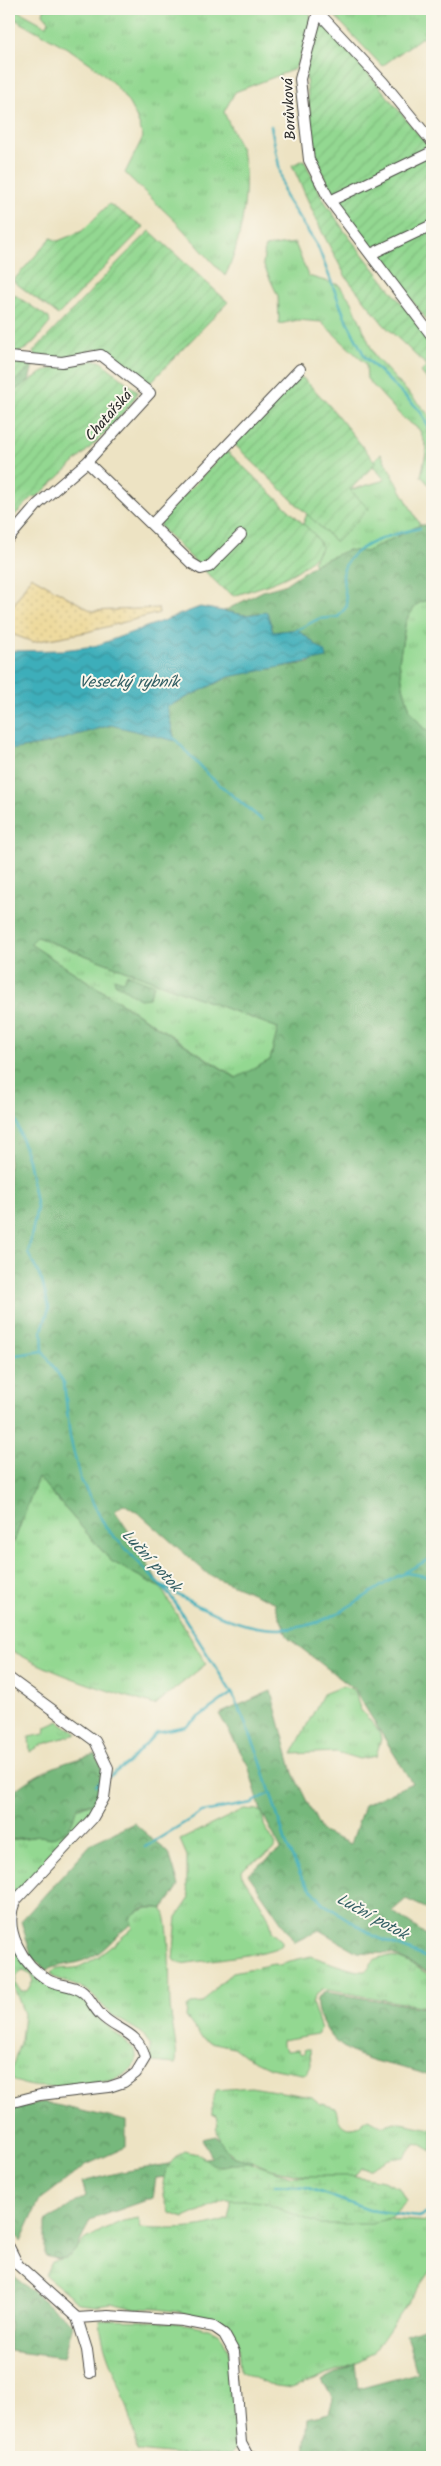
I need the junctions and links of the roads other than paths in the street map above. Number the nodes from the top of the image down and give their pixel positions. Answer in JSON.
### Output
{"nodes":[{"id":1,"x":317,"y":10,"type":"edge"},
{"id":2,"x":432,"y":142,"type":"edge"},
{"id":3,"x":432,"y":152,"type":"edge"},
{"id":4,"x":330,"y":201,"type":"junction"},
{"id":5,"x":432,"y":225,"type":"edge"},
{"id":6,"x":371,"y":254,"type":"junction"},
{"id":7,"x":432,"y":336,"type":"edge"},
{"id":8,"x":9,"y":357,"type":"edge"},
{"id":9,"x":300,"y":369,"type":"dead end"},
{"id":10,"x":87,"y":462,"type":"junction"},
{"id":11,"x":152,"y":524,"type":"junction"},
{"id":12,"x":241,"y":535,"type":"dead end"},
{"id":13,"x":9,"y":538,"type":"edge"},
{"id":14,"x":9,"y":1678,"type":"edge"},
{"id":15,"x":9,"y":2103,"type":"edge"},
{"id":16,"x":9,"y":2247,"type":"edge"},
{"id":17,"x":77,"y":2318,"type":"junction"},
{"id":18,"x":90,"y":2373,"type":"dead end"},
{"id":19,"x":255,"y":2457,"type":"edge"}],
"edges":[{"from":1,"to":2,"type":"street","name":"Borůvková"},
{"from":1,"to":4,"type":"street","name":"Borůvková"},
{"from":3,"to":4,"type":"street"},
{"from":4,"to":6,"type":"street","name":"Borůvková"},
{"from":5,"to":6,"type":"street"},
{"from":6,"to":7,"type":"street","name":"Borůvková"},
{"from":8,"to":10,"type":"street","name":"Chatařská"},
{"from":9,"to":11,"type":"street"},
{"from":10,"to":11,"type":"street","name":"Chatařská"},
{"from":10,"to":13,"type":"street","name":"Chatařská"},
{"from":11,"to":12,"type":"street","name":"Chatařská"},
{"from":14,"to":15,"type":"street"},
{"from":16,"to":17,"type":"street"},
{"from":17,"to":18,"type":"street"},
{"from":17,"to":19,"type":"street"}]}
